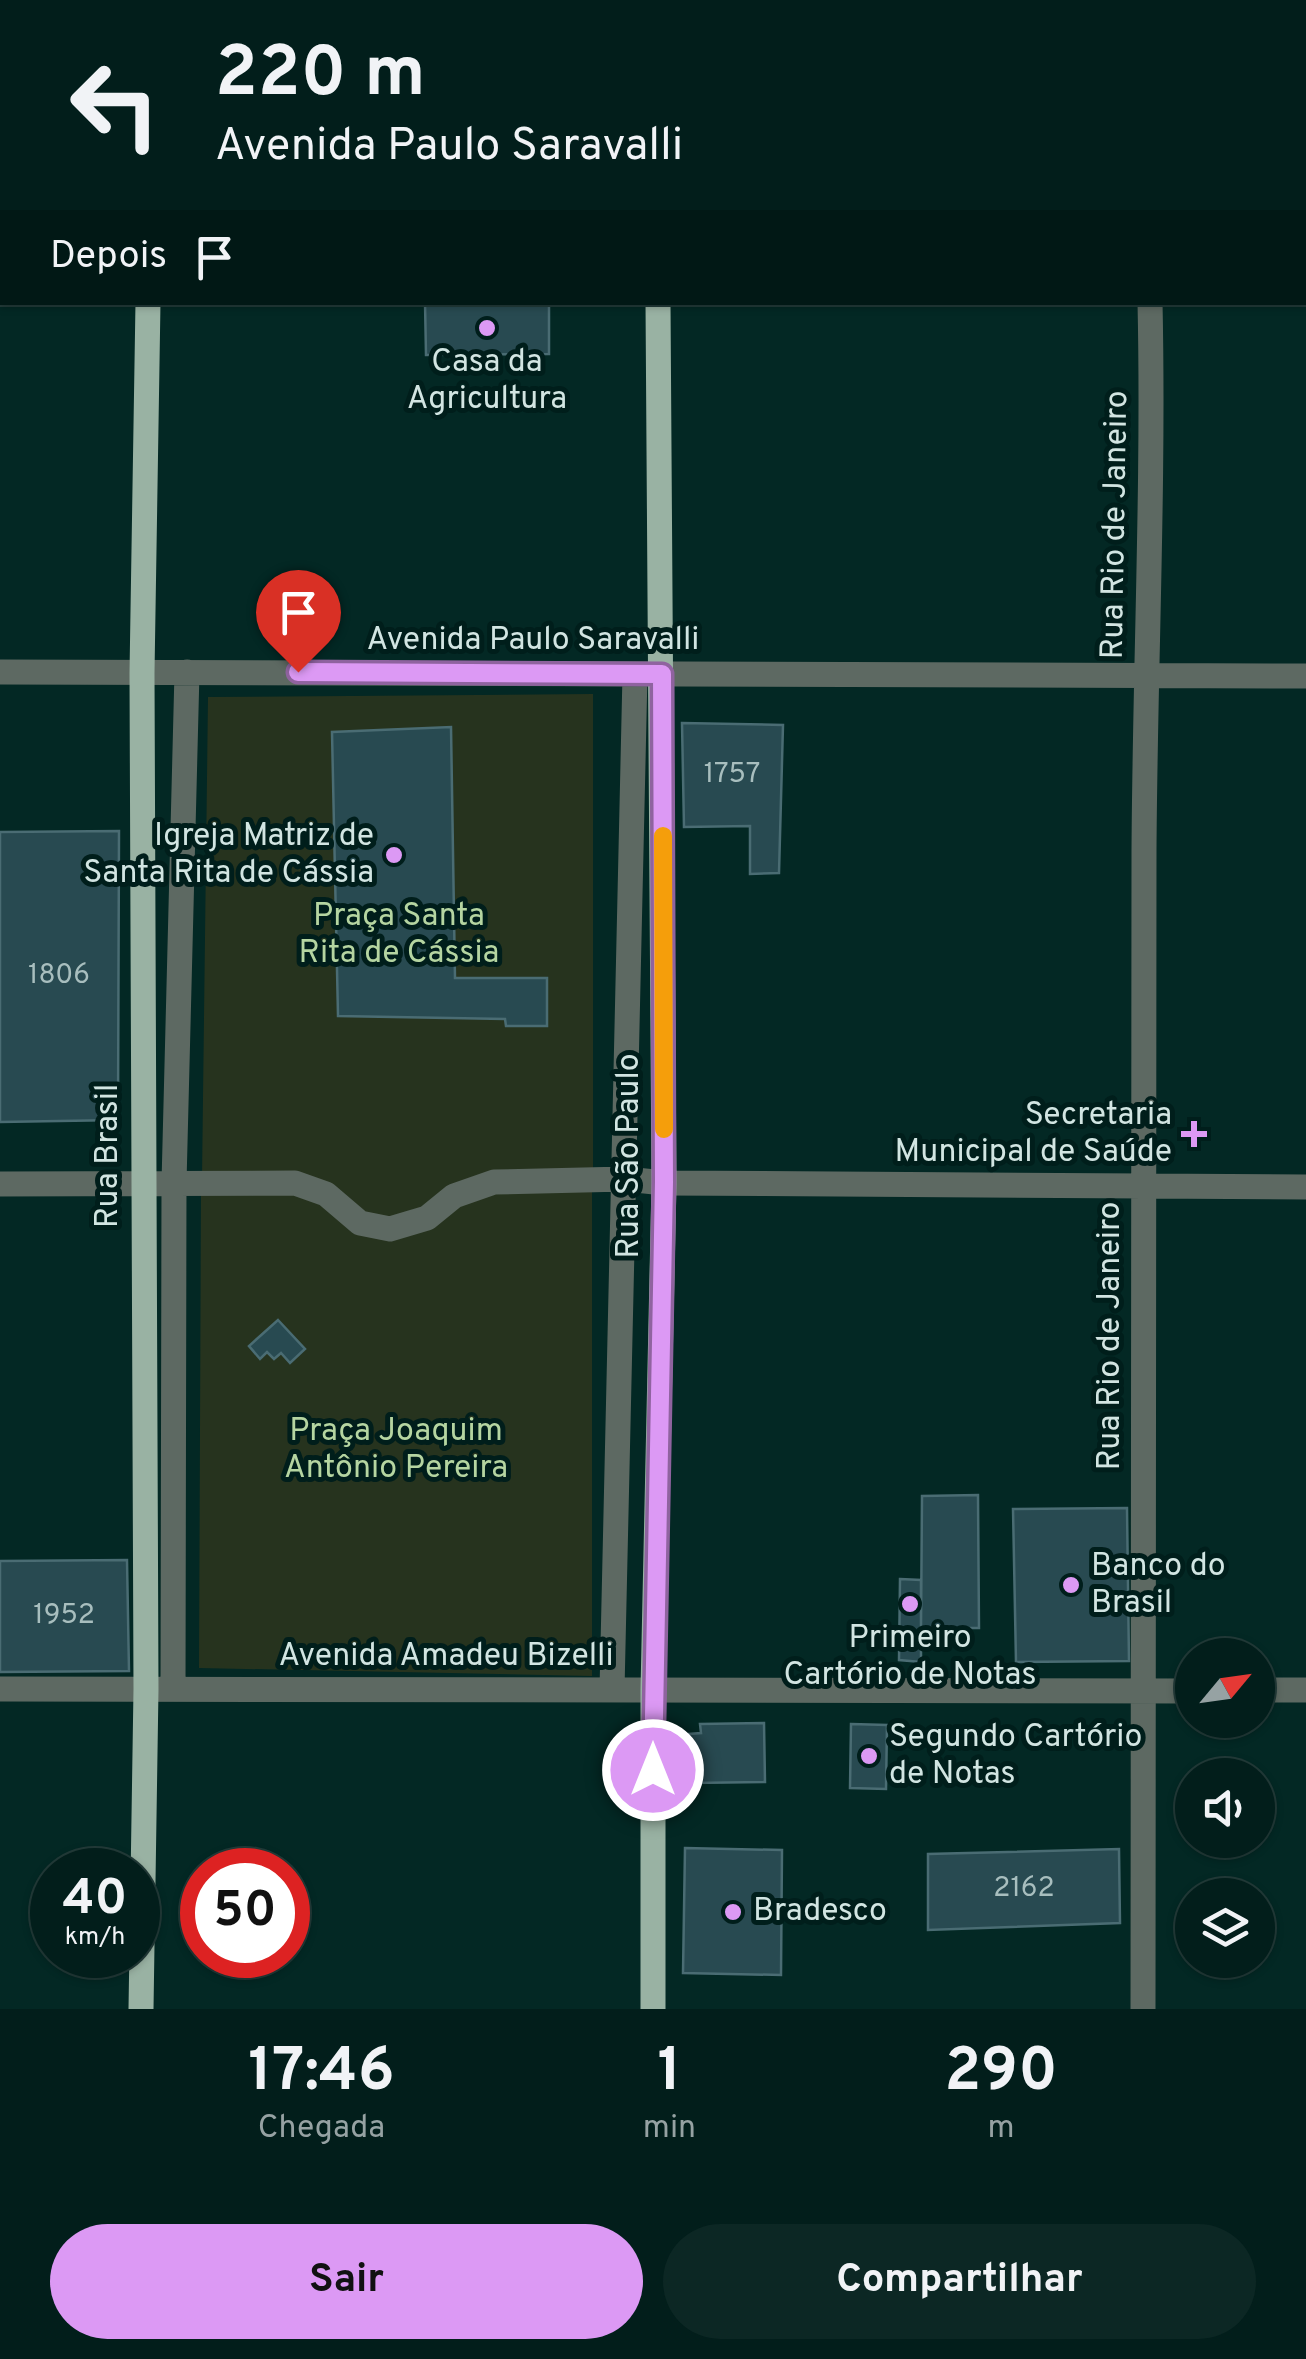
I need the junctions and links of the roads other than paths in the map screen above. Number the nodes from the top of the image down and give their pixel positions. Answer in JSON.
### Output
{"nodes":[{"id":1,"x":148,"y":305,"type":"edge"},
{"id":2,"x":658,"y":305,"type":"edge"},
{"id":3,"x":1150,"y":305,"type":"edge"},
{"id":4,"x":0,"y":672,"type":"edge"},
{"id":5,"x":187,"y":672,"type":"junction"},
{"id":6,"x":142,"y":673,"type":"junction"},
{"id":7,"x":635,"y":674,"type":"junction"},
{"id":8,"x":662,"y":674,"type":"junction"},
{"id":9,"x":1145,"y":676,"type":"junction"},
{"id":10,"x":1306,"y":676,"type":"edge"},
{"id":11,"x":626,"y":1178,"type":"junction"},
{"id":12,"x":664,"y":1182,"type":"junction"},
{"id":13,"x":142,"y":1183,"type":"junction"},
{"id":14,"x":0,"y":1184,"type":"edge"},
{"id":15,"x":174,"y":1184,"type":"junction"},
{"id":16,"x":1143,"y":1184,"type":"junction"},
{"id":17,"x":1306,"y":1187,"type":"edge"},
{"id":18,"x":146,"y":1688,"type":"junction"},
{"id":19,"x":0,"y":1689,"type":"edge"},
{"id":20,"x":174,"y":1689,"type":"junction"},
{"id":21,"x":612,"y":1690,"type":"junction"},
{"id":22,"x":653,"y":1690,"type":"junction"},
{"id":23,"x":1275,"y":1690,"type":"edge"},
{"id":24,"x":1306,"y":1690,"type":"edge"},
{"id":25,"x":1143,"y":1691,"type":"junction"},
{"id":26,"x":1175,"y":1691,"type":"edge"},
{"id":27,"x":141,"y":2009,"type":"edge"},
{"id":28,"x":652,"y":2009,"type":"edge"},
{"id":29,"x":1144,"y":2009,"type":"edge"}],
"edges":[{"from":1,"to":6,"type":"main road","name":"Rua Brasil"},
{"from":2,"to":8,"type":"main road","name":"Rua São Paulo"},
{"from":3,"to":9,"type":"street","name":"Rua Rio de Janeiro"},
{"from":4,"to":6,"type":"street","name":"Avenida Paulo Saravalli"},
{"from":5,"to":6,"type":"street","name":"Avenida Paulo Saravalli"},
{"from":5,"to":7,"type":"street","name":"Avenida Paulo Saravalli"},
{"from":5,"to":15,"type":"street","name":"Rua Brasil"},
{"from":6,"to":13,"type":"main road","name":"Rua Brasil"},
{"from":7,"to":8,"type":"street","name":"Avenida Paulo Saravalli"},
{"from":7,"to":11,"type":"street","name":"Rua São Paulo"},
{"from":8,"to":9,"type":"street","name":"Avenida Paulo Saravalli"},
{"from":8,"to":12,"type":"main road","name":"Rua São Paulo"},
{"from":9,"to":10,"type":"street","name":"Avenida Paulo Saravalli"},
{"from":9,"to":16,"type":"street","name":"Rua Rio de Janeiro"},
{"from":11,"to":12,"type":"street"},
{"from":11,"to":15,"type":"street"},
{"from":11,"to":21,"type":"street","name":"Rua São Paulo"},
{"from":12,"to":16,"type":"street"},
{"from":12,"to":22,"type":"main road","name":"Rua São Paulo"},
{"from":13,"to":14,"type":"street"},
{"from":13,"to":15,"type":"street"},
{"from":13,"to":18,"type":"main road","name":"Rua Brasil"},
{"from":15,"to":20,"type":"street","name":"Rua Brasil"},
{"from":16,"to":17,"type":"street"},
{"from":16,"to":25,"type":"street","name":"Rua Rio de Janeiro"},
{"from":18,"to":19,"type":"street","name":"Avenida Amadeu Bizelli"},
{"from":18,"to":20,"type":"street","name":"Avenida Amadeu Bizelli"},
{"from":18,"to":27,"type":"main road","name":"Rua Brasil"},
{"from":20,"to":21,"type":"street","name":"Avenida Amadeu Bizelli"},
{"from":21,"to":22,"type":"street","name":"Avenida Amadeu Bizelli"},
{"from":22,"to":25,"type":"street","name":"Avenida Amadeu Bizelli"},
{"from":22,"to":28,"type":"main road","name":"Rua São Paulo"},
{"from":23,"to":24,"type":"street"},
{"from":25,"to":26,"type":"street","name":"Avenida Amadeu Bizelli"},
{"from":25,"to":29,"type":"street","name":"Rua Rio de Janeiro"}]}
